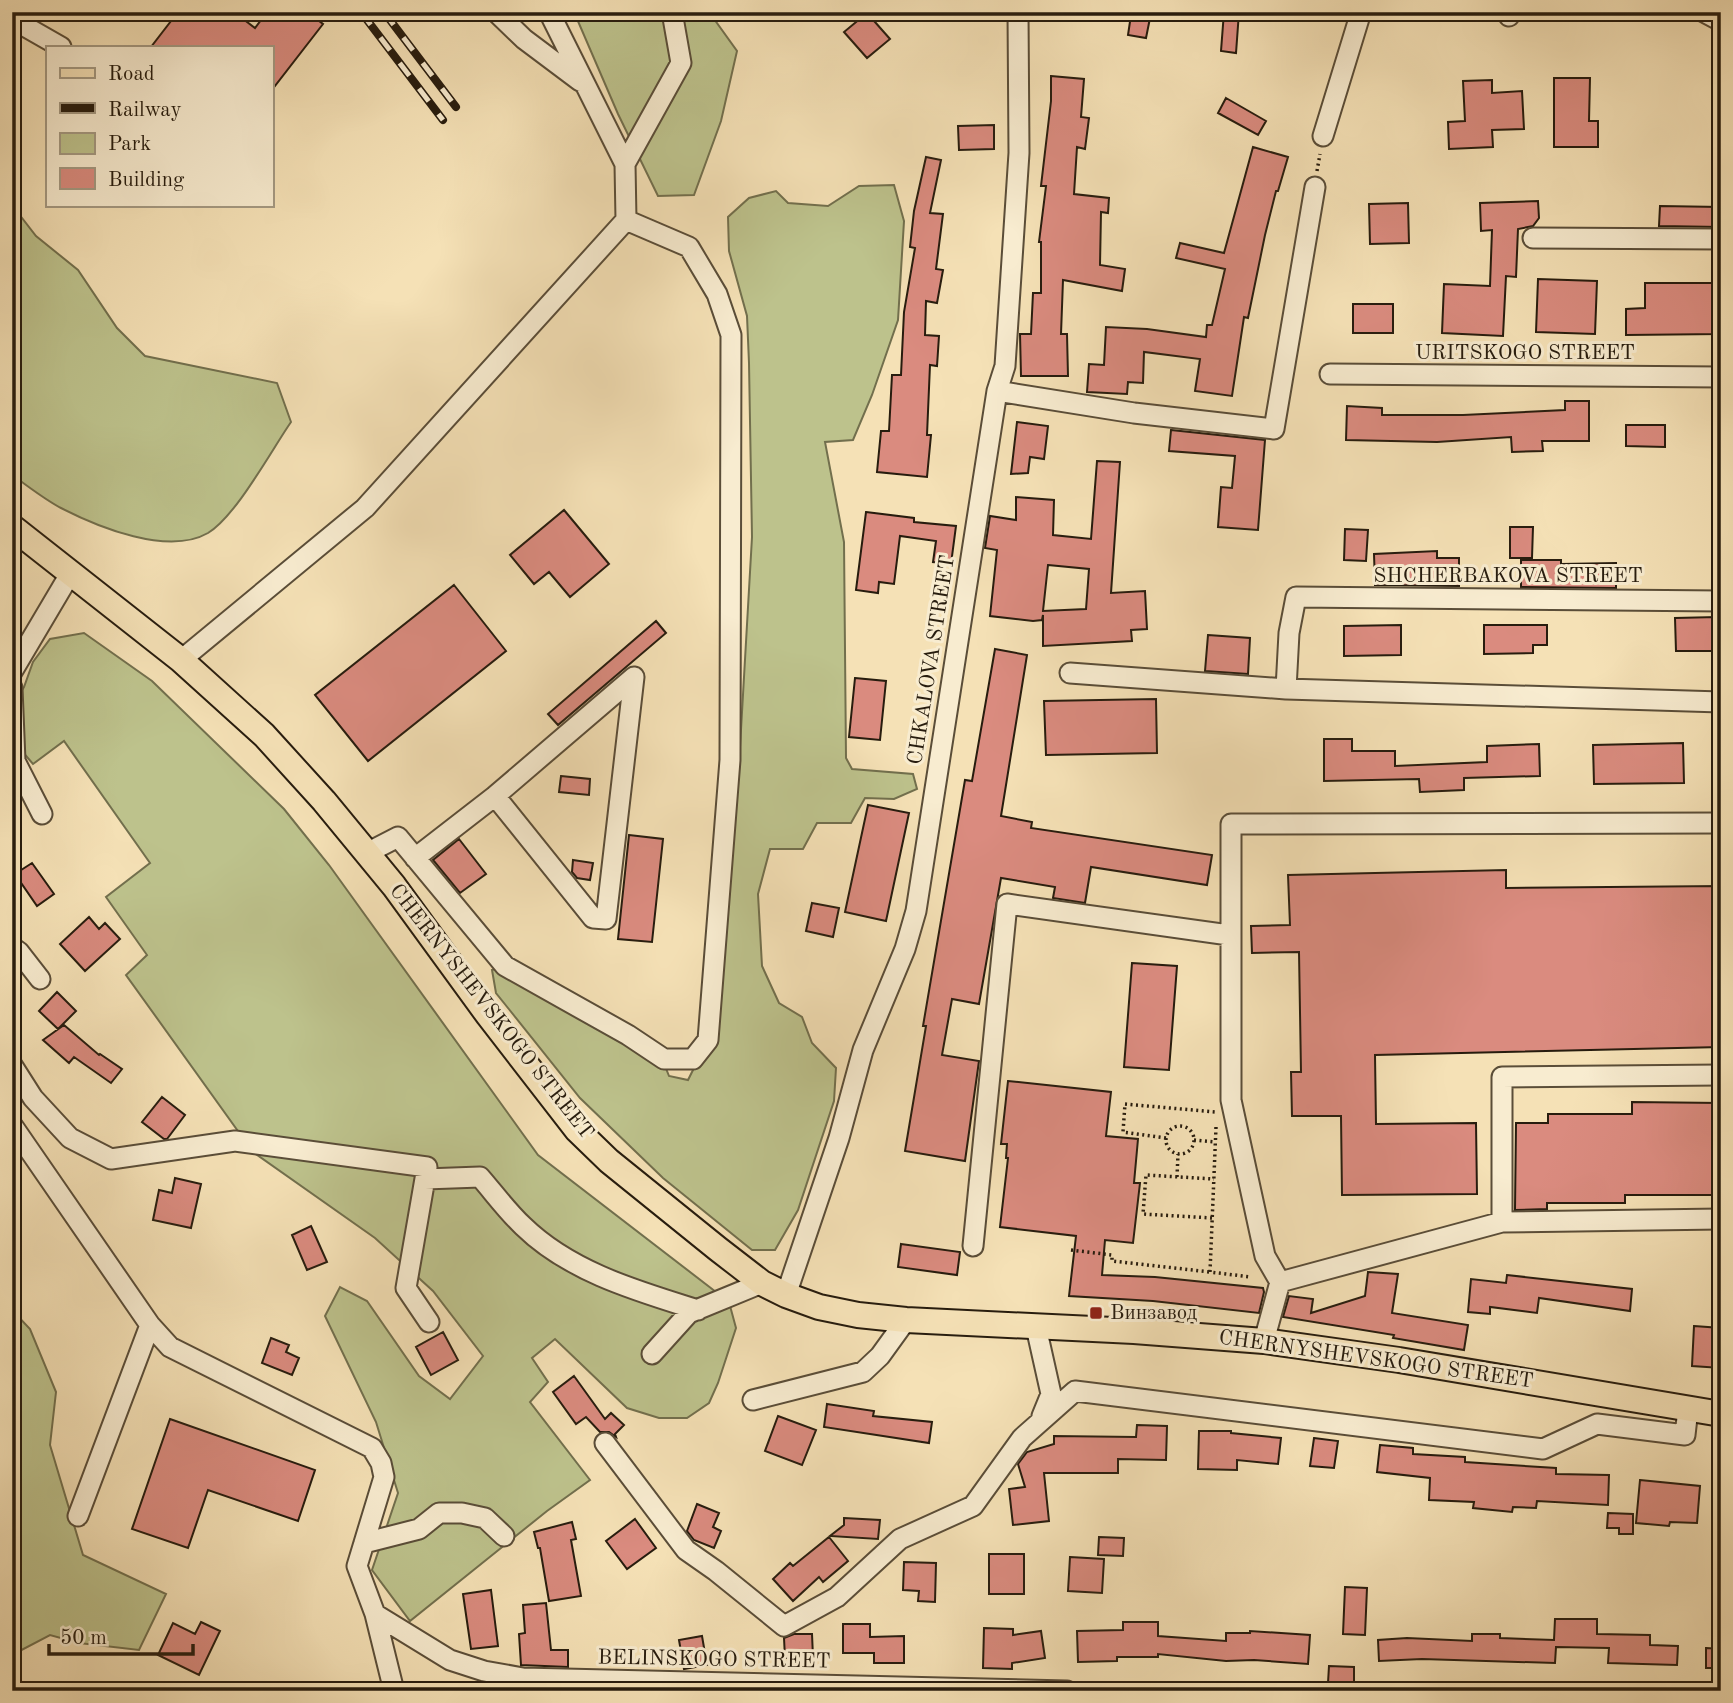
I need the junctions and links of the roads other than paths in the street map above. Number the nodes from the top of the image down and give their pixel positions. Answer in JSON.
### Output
{"nodes":[{"id":1,"x":496,"y":12,"type":"edge"},
{"id":2,"x":549,"y":12,"type":"edge"},
{"id":3,"x":672,"y":12,"type":"edge"},
{"id":4,"x":1018,"y":12,"type":"edge"},
{"id":5,"x":1361,"y":12,"type":"edge"},
{"id":6,"x":1704,"y":12,"type":"edge"},
{"id":7,"x":12,"y":19,"type":"edge"},
{"id":8,"x":1721,"y":20,"type":"edge"},
{"id":9,"x":59,"y":46,"type":"edge"},
{"id":10,"x":584,"y":84,"type":"junction"},
{"id":11,"x":1323,"y":136,"type":"road end"},
{"id":12,"x":625,"y":164,"type":"junction"},
{"id":13,"x":1315,"y":187,"type":"road end"},
{"id":14,"x":626,"y":220,"type":"junction"},
{"id":15,"x":1534,"y":238,"type":"dead end"},
{"id":16,"x":1721,"y":239,"type":"edge"},
{"id":17,"x":1330,"y":374,"type":"dead end"},
{"id":18,"x":1721,"y":377,"type":"edge"},
{"id":19,"x":996,"y":391,"type":"junction"},
{"id":20,"x":12,"y":527,"type":"edge"},
{"id":21,"x":70,"y":574,"type":"junction"},
{"id":22,"x":1721,"y":601,"type":"edge"},
{"id":23,"x":180,"y":660,"type":"junction"},
{"id":24,"x":12,"y":672,"type":"edge"},
{"id":25,"x":1070,"y":673,"type":"dead end"},
{"id":26,"x":12,"y":688,"type":"edge"},
{"id":27,"x":1286,"y":689,"type":"junction"},
{"id":28,"x":1721,"y":702,"type":"edge"},
{"id":29,"x":495,"y":796,"type":"junction"},
{"id":30,"x":42,"y":814,"type":"dead end"},
{"id":31,"x":1721,"y":823,"type":"edge"},
{"id":32,"x":367,"y":853,"type":"junction"},
{"id":33,"x":415,"y":858,"type":"junction"},
{"id":34,"x":1229,"y":934,"type":"junction"},
{"id":35,"x":12,"y":947,"type":"edge"},
{"id":36,"x":40,"y":979,"type":"dead end"},
{"id":37,"x":12,"y":1065,"type":"edge"},
{"id":38,"x":1721,"y":1075,"type":"edge"},
{"id":39,"x":12,"y":1125,"type":"edge"},
{"id":40,"x":425,"y":1179,"type":"junction"},
{"id":41,"x":1721,"y":1219,"type":"edge"},
{"id":42,"x":1502,"y":1222,"type":"junction"},
{"id":43,"x":973,"y":1246,"type":"dead end"},
{"id":44,"x":1280,"y":1282,"type":"junction"},
{"id":45,"x":762,"y":1283,"type":"junction"},
{"id":46,"x":786,"y":1295,"type":"junction"},
{"id":47,"x":698,"y":1310,"type":"junction"},
{"id":48,"x":905,"y":1320,"type":"junction"},
{"id":49,"x":429,"y":1322,"type":"dead end"},
{"id":50,"x":150,"y":1325,"type":"junction"},
{"id":51,"x":1036,"y":1326,"type":"junction"},
{"id":52,"x":1264,"y":1341,"type":"junction"},
{"id":53,"x":652,"y":1354,"type":"dead end"},
{"id":54,"x":753,"y":1400,"type":"dead end"},
{"id":55,"x":1688,"y":1409,"type":"junction"},
{"id":56,"x":1721,"y":1414,"type":"edge"},
{"id":57,"x":1040,"y":1422,"type":"junction"},
{"id":58,"x":605,"y":1443,"type":"dead end"},
{"id":59,"x":78,"y":1517,"type":"dead end"},
{"id":60,"x":504,"y":1536,"type":"dead end"},
{"id":61,"x":364,"y":1543,"type":"junction"},
{"id":62,"x":375,"y":1614,"type":"junction"},
{"id":63,"x":394,"y":1691,"type":"edge"},
{"id":64,"x":1067,"y":1691,"type":"edge"}],
"edges":[{"from":1,"to":10,"type":"street"},
{"from":2,"to":10,"type":"street"},
{"from":3,"to":12,"type":"street"},
{"from":4,"to":19,"type":"street","name":"CHKALOVA STREET"},
{"from":5,"to":11,"type":"street"},
{"from":6,"to":8,"type":"street"},
{"from":7,"to":9,"type":"street"},
{"from":10,"to":12,"type":"street"},
{"from":12,"to":14,"type":"street"},
{"from":13,"to":19,"type":"street"},
{"from":14,"to":23,"type":"street"},
{"from":14,"to":33,"type":"street"},
{"from":15,"to":16,"type":"street"},
{"from":17,"to":18,"type":"street","name":"URITSKOGO STREET"},
{"from":19,"to":46,"type":"street","name":"CHKALOVA STREET"},
{"from":20,"to":21,"type":"main road","name":"CHERNYSHEVSKOGO STREET"},
{"from":21,"to":23,"type":"main road","name":"CHERNYSHEVSKOGO STREET"},
{"from":21,"to":24,"type":"street"},
{"from":22,"to":27,"type":"street","name":"SHCHERBAKOVA STREET"},
{"from":23,"to":32,"type":"main road","name":"CHERNYSHEVSKOGO STREET"},
{"from":25,"to":27,"type":"street"},
{"from":26,"to":30,"type":"street"},
{"from":27,"to":28,"type":"street"},
{"from":29,"to":29,"type":"street"},
{"from":29,"to":33,"type":"street"},
{"from":31,"to":34,"type":"street"},
{"from":32,"to":33,"type":"street"},
{"from":32,"to":45,"type":"main road","name":"CHERNYSHEVSKOGO STREET"},
{"from":34,"to":43,"type":"street"},
{"from":34,"to":44,"type":"street"},
{"from":35,"to":36,"type":"street"},
{"from":37,"to":40,"type":"street"},
{"from":38,"to":42,"type":"street"},
{"from":39,"to":50,"type":"street"},
{"from":40,"to":47,"type":"street"},
{"from":40,"to":49,"type":"street"},
{"from":41,"to":42,"type":"street"},
{"from":42,"to":44,"type":"street"},
{"from":44,"to":52,"type":"street"},
{"from":45,"to":46,"type":"main road","name":"CHERNYSHEVSKOGO STREET"},
{"from":45,"to":47,"type":"street"},
{"from":46,"to":48,"type":"main road","name":"CHERNYSHEVSKOGO STREET"},
{"from":47,"to":53,"type":"street"},
{"from":48,"to":51,"type":"main road","name":"CHERNYSHEVSKOGO STREET"},
{"from":48,"to":54,"type":"street"},
{"from":50,"to":59,"type":"street"},
{"from":50,"to":61,"type":"street"},
{"from":51,"to":52,"type":"main road","name":"CHERNYSHEVSKOGO STREET"},
{"from":51,"to":57,"type":"street"},
{"from":52,"to":55,"type":"main road","name":"CHERNYSHEVSKOGO STREET"},
{"from":55,"to":56,"type":"main road","name":"CHERNYSHEVSKOGO STREET"},
{"from":55,"to":57,"type":"street"},
{"from":57,"to":58,"type":"street"},
{"from":60,"to":61,"type":"street"},
{"from":61,"to":62,"type":"street"},
{"from":62,"to":63,"type":"street"},
{"from":62,"to":64,"type":"street","name":"BELINSKOGO STREET"}]}
